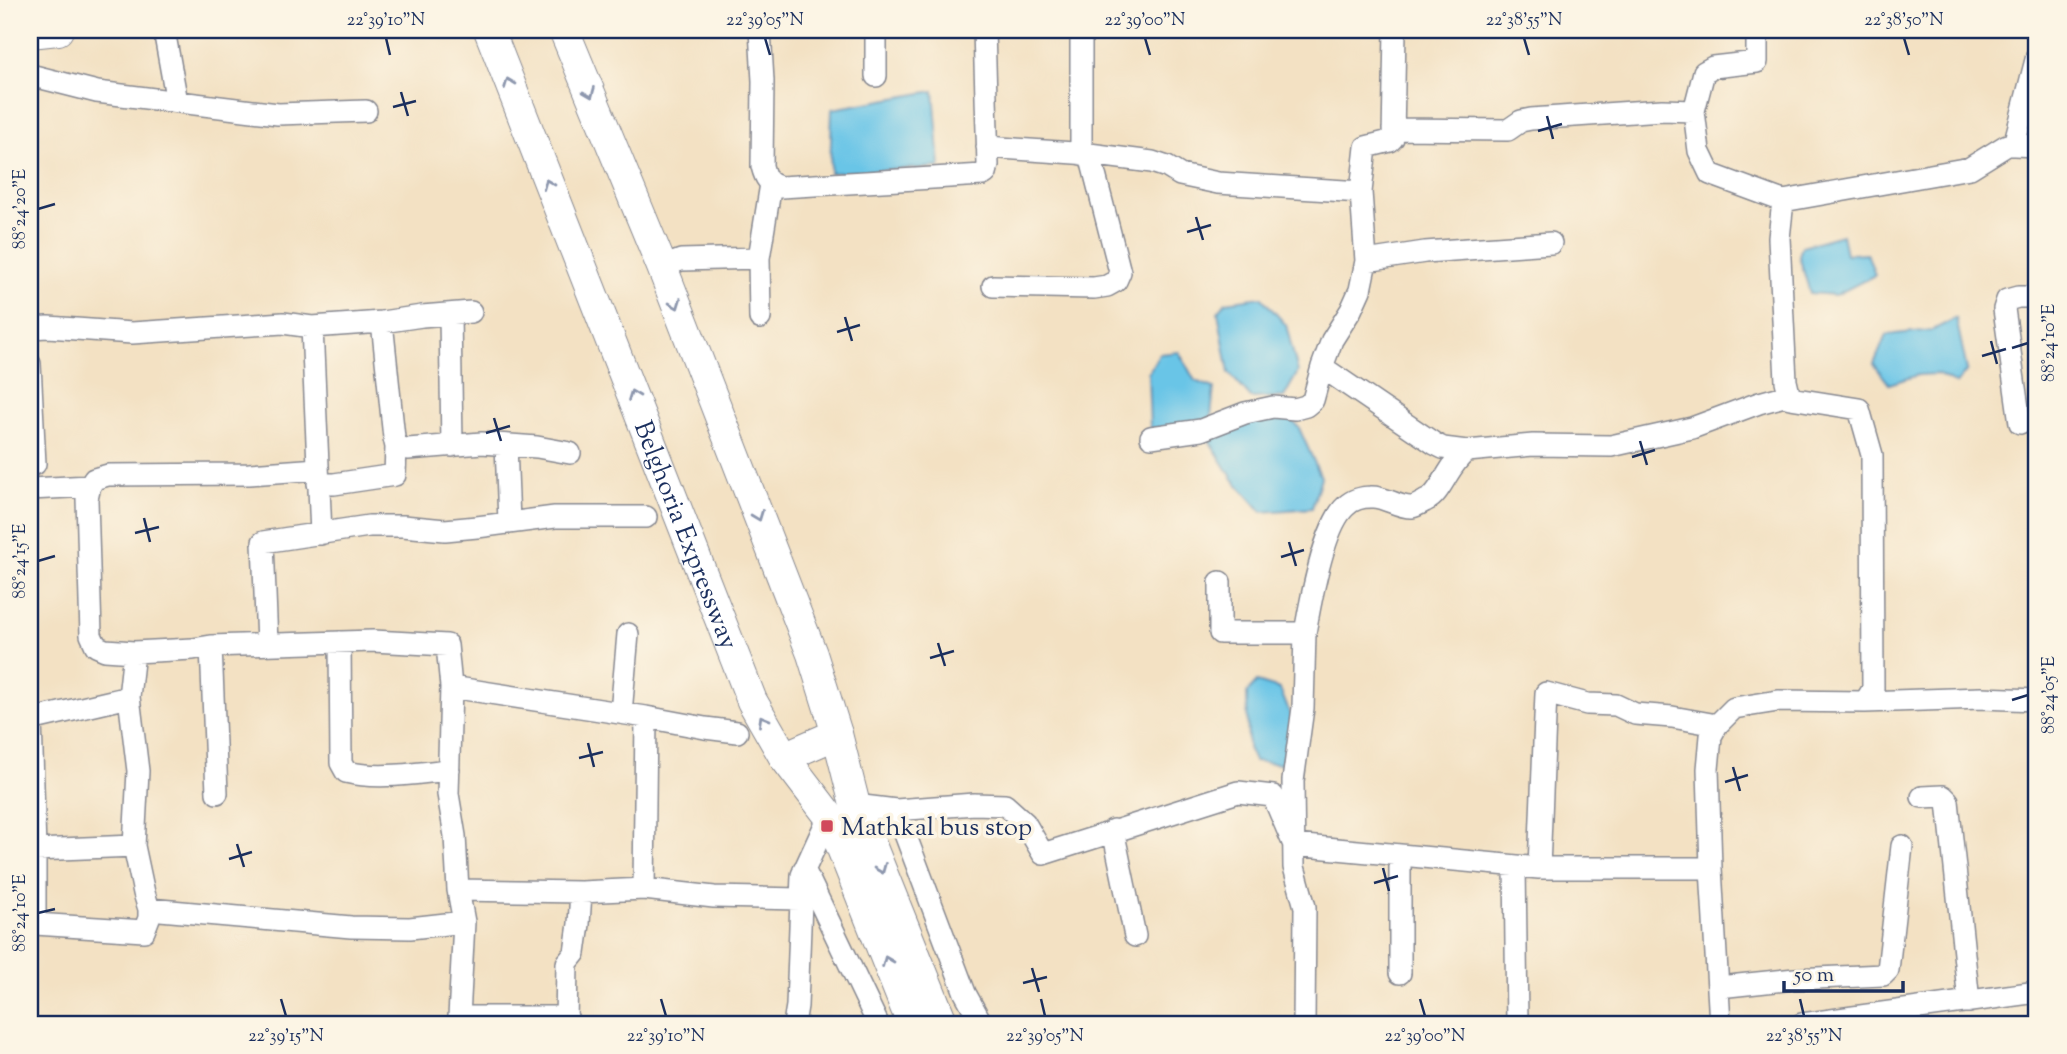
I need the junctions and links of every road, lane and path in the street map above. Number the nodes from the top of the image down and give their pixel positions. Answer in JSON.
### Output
{"nodes":[{"id":1,"x":58,"y":30,"type":"edge"},
{"id":2,"x":164,"y":30,"type":"edge"},
{"id":3,"x":489,"y":30,"type":"edge"},
{"id":4,"x":564,"y":30,"type":"edge"},
{"id":5,"x":760,"y":30,"type":"edge"},
{"id":6,"x":876,"y":30,"type":"edge"},
{"id":7,"x":984,"y":30,"type":"edge"},
{"id":8,"x":1081,"y":30,"type":"edge"},
{"id":9,"x":1395,"y":30,"type":"edge"},
{"id":10,"x":1756,"y":30,"type":"edge"},
{"id":11,"x":30,"y":33,"type":"edge"},
{"id":12,"x":2037,"y":56,"type":"edge"},
{"id":13,"x":30,"y":75,"type":"edge"},
{"id":14,"x":876,"y":76,"type":"dead end"},
{"id":15,"x":177,"y":102,"type":"junction"},
{"id":16,"x":366,"y":111,"type":"dead end"},
{"id":17,"x":1694,"y":111,"type":"junction"},
{"id":18,"x":1393,"y":129,"type":"junction"},
{"id":19,"x":2014,"y":145,"type":"junction"},
{"id":20,"x":2037,"y":146,"type":"edge"},
{"id":21,"x":987,"y":148,"type":"junction"},
{"id":22,"x":1085,"y":155,"type":"junction"},
{"id":23,"x":771,"y":184,"type":"junction"},
{"id":24,"x":1361,"y":192,"type":"junction"},
{"id":25,"x":1783,"y":201,"type":"junction"},
{"id":26,"x":1551,"y":243,"type":"dead end"},
{"id":27,"x":759,"y":258,"type":"junction"},
{"id":28,"x":1366,"y":261,"type":"junction"},
{"id":29,"x":662,"y":267,"type":"junction"},
{"id":30,"x":993,"y":286,"type":"dead end"},
{"id":31,"x":2037,"y":297,"type":"edge"},
{"id":32,"x":471,"y":312,"type":"dead end"},
{"id":33,"x":450,"y":314,"type":"junction"},
{"id":34,"x":760,"y":318,"type":"dead end"},
{"id":35,"x":383,"y":322,"type":"junction"},
{"id":36,"x":312,"y":327,"type":"junction"},
{"id":37,"x":30,"y":328,"type":"edge"},
{"id":38,"x":30,"y":365,"type":"edge"},
{"id":39,"x":1322,"y":366,"type":"junction"},
{"id":40,"x":1788,"y":395,"type":"junction"},
{"id":41,"x":2020,"y":423,"type":"dead end"},
{"id":42,"x":1151,"y":436,"type":"dead end"},
{"id":43,"x":506,"y":445,"type":"junction"},
{"id":44,"x":452,"y":446,"type":"junction"},
{"id":45,"x":396,"y":447,"type":"junction"},
{"id":46,"x":1467,"y":451,"type":"junction"},
{"id":47,"x":570,"y":453,"type":"dead end"},
{"id":48,"x":35,"y":464,"type":"dead end"},
{"id":49,"x":318,"y":476,"type":"junction"},
{"id":50,"x":90,"y":486,"type":"junction"},
{"id":51,"x":30,"y":488,"type":"edge"},
{"id":52,"x":646,"y":517,"type":"dead end"},
{"id":53,"x":509,"y":522,"type":"junction"},
{"id":54,"x":321,"y":534,"type":"junction"},
{"id":55,"x":1220,"y":582,"type":"dead end"},
{"id":56,"x":1305,"y":633,"type":"junction"},
{"id":57,"x":628,"y":634,"type":"dead end"},
{"id":58,"x":340,"y":642,"type":"junction"},
{"id":59,"x":267,"y":644,"type":"junction"},
{"id":60,"x":211,"y":646,"type":"junction"},
{"id":61,"x":134,"y":652,"type":"junction"},
{"id":62,"x":451,"y":687,"type":"junction"},
{"id":63,"x":130,"y":697,"type":"junction"},
{"id":64,"x":2037,"y":700,"type":"edge"},
{"id":65,"x":1865,"y":702,"type":"junction"},
{"id":66,"x":621,"y":713,"type":"junction"},
{"id":67,"x":646,"y":717,"type":"junction"},
{"id":68,"x":30,"y":720,"type":"edge"},
{"id":69,"x":1717,"y":725,"type":"junction"},
{"id":70,"x":737,"y":732,"type":"dead end"},
{"id":71,"x":837,"y":734,"type":"junction"},
{"id":72,"x":784,"y":757,"type":"junction"},
{"id":73,"x":449,"y":770,"type":"junction"},
{"id":74,"x":217,"y":793,"type":"dead end"},
{"id":75,"x":1922,"y":797,"type":"dead end"},
{"id":76,"x":842,"y":810,"type":"junction"},
{"id":77,"x":897,"y":810,"type":"junction"},
{"id":78,"x":1113,"y":831,"type":"junction"},
{"id":79,"x":1294,"y":845,"type":"junction"},
{"id":80,"x":134,"y":846,"type":"junction"},
{"id":81,"x":1902,"y":846,"type":"dead end"},
{"id":82,"x":35,"y":850,"type":"junction"},
{"id":83,"x":1400,"y":856,"type":"junction"},
{"id":84,"x":1515,"y":866,"type":"junction"},
{"id":85,"x":1539,"y":868,"type":"junction"},
{"id":86,"x":1711,"y":868,"type":"junction"},
{"id":87,"x":804,"y":869,"type":"junction"},
{"id":88,"x":644,"y":889,"type":"junction"},
{"id":89,"x":458,"y":890,"type":"junction"},
{"id":90,"x":581,"y":892,"type":"junction"},
{"id":91,"x":800,"y":899,"type":"junction"},
{"id":92,"x":149,"y":909,"type":"junction"},
{"id":93,"x":464,"y":922,"type":"junction"},
{"id":94,"x":32,"y":925,"type":"edge"},
{"id":95,"x":1135,"y":936,"type":"dead end"},
{"id":96,"x":1400,"y":973,"type":"dead end"},
{"id":97,"x":1719,"y":987,"type":"junction"},
{"id":98,"x":2037,"y":992,"type":"edge"},
{"id":99,"x":1969,"y":1002,"type":"junction"},
{"id":100,"x":459,"y":1021,"type":"edge"},
{"id":101,"x":567,"y":1021,"type":"edge"},
{"id":102,"x":794,"y":1024,"type":"edge"},
{"id":103,"x":878,"y":1024,"type":"edge"},
{"id":104,"x":912,"y":1024,"type":"edge"},
{"id":105,"x":943,"y":1024,"type":"edge"},
{"id":106,"x":982,"y":1024,"type":"edge"},
{"id":107,"x":1304,"y":1024,"type":"edge"},
{"id":108,"x":1517,"y":1024,"type":"edge"},
{"id":109,"x":1720,"y":1024,"type":"edge"},
{"id":110,"x":1802,"y":1024,"type":"edge"}],
"edges":[{"from":1,"to":11,"type":"highway"},
{"from":2,"to":15,"type":"street"},
{"from":72,"to":3,"type":"highway","name":"Belghoria Expressway","one_way":true},
{"from":4,"to":29,"type":"highway","name":"Belghoria Expressway","one_way":true},
{"from":5,"to":23,"type":"street"},
{"from":6,"to":14,"type":"street"},
{"from":7,"to":21,"type":"street"},
{"from":8,"to":22,"type":"street"},
{"from":9,"to":18,"type":"street"},
{"from":10,"to":17,"type":"street"},
{"from":12,"to":19,"type":"street"},
{"from":13,"to":15,"type":"street"},
{"from":15,"to":16,"type":"street"},
{"from":17,"to":18,"type":"street"},
{"from":17,"to":25,"type":"street"},
{"from":18,"to":24,"type":"street"},
{"from":19,"to":20,"type":"street"},
{"from":19,"to":25,"type":"street"},
{"from":21,"to":22,"type":"street"},
{"from":21,"to":23,"type":"street"},
{"from":22,"to":24,"type":"street"},
{"from":22,"to":30,"type":"street"},
{"from":23,"to":27,"type":"street"},
{"from":24,"to":28,"type":"street"},
{"from":25,"to":40,"type":"street"},
{"from":26,"to":28,"type":"street"},
{"from":27,"to":29,"type":"street"},
{"from":27,"to":34,"type":"street"},
{"from":28,"to":39,"type":"street"},
{"from":29,"to":71,"type":"highway","name":"Belghoria Expressway","one_way":true},
{"from":31,"to":41,"type":"street"},
{"from":32,"to":33,"type":"street"},
{"from":33,"to":35,"type":"street"},
{"from":33,"to":44,"type":"street"},
{"from":35,"to":36,"type":"street"},
{"from":35,"to":45,"type":"street"},
{"from":36,"to":37,"type":"street"},
{"from":36,"to":49,"type":"street"},
{"from":38,"to":48,"type":"street"},
{"from":39,"to":42,"type":"street"},
{"from":39,"to":46,"type":"street"},
{"from":40,"to":46,"type":"street"},
{"from":40,"to":65,"type":"street"},
{"from":43,"to":44,"type":"street"},
{"from":43,"to":47,"type":"street"},
{"from":43,"to":53,"type":"street"},
{"from":44,"to":45,"type":"street"},
{"from":45,"to":49,"type":"street"},
{"from":46,"to":56,"type":"street"},
{"from":49,"to":50,"type":"street"},
{"from":49,"to":54,"type":"street"},
{"from":50,"to":51,"type":"street"},
{"from":50,"to":61,"type":"street"},
{"from":52,"to":53,"type":"street"},
{"from":53,"to":54,"type":"street"},
{"from":54,"to":59,"type":"street"},
{"from":55,"to":56,"type":"street"},
{"from":56,"to":79,"type":"street"},
{"from":57,"to":66,"type":"street"},
{"from":58,"to":59,"type":"street"},
{"from":58,"to":62,"type":"street"},
{"from":58,"to":73,"type":"street"},
{"from":59,"to":60,"type":"street"},
{"from":60,"to":61,"type":"street"},
{"from":60,"to":74,"type":"street"},
{"from":61,"to":63,"type":"street"},
{"from":62,"to":66,"type":"street"},
{"from":62,"to":73,"type":"street"},
{"from":63,"to":68,"type":"street"},
{"from":63,"to":80,"type":"street"},
{"from":64,"to":65,"type":"street"},
{"from":65,"to":69,"type":"street"},
{"from":66,"to":67,"type":"street"},
{"from":67,"to":70,"type":"street"},
{"from":67,"to":88,"type":"street"},
{"from":68,"to":82,"type":"street"},
{"from":69,"to":85,"type":"street"},
{"from":69,"to":86,"type":"street"},
{"from":71,"to":72,"type":"highway"},
{"from":71,"to":76,"type":"highway","name":"Belghoria Expressway"},
{"from":72,"to":76,"type":"highway","name":"Belghoria Expressway"},
{"from":73,"to":89,"type":"street"},
{"from":75,"to":99,"type":"street"},
{"from":76,"to":77,"type":"street"},
{"from":76,"to":87,"type":"street"},
{"from":104,"to":76,"type":"highway","name":"Belghoria Expressway","one_way":true},
{"from":76,"to":105,"type":"highway","name":"Belghoria Expressway","one_way":true},
{"from":77,"to":78,"type":"street"},
{"from":77,"to":106,"type":"street"},
{"from":78,"to":79,"type":"street"},
{"from":78,"to":95,"type":"street"},
{"from":79,"to":83,"type":"street"},
{"from":79,"to":107,"type":"street"},
{"from":80,"to":82,"type":"street"},
{"from":80,"to":92,"type":"street"},
{"from":81,"to":97,"type":"street"},
{"from":82,"to":94,"type":"street"},
{"from":83,"to":84,"type":"street"},
{"from":83,"to":96,"type":"street"},
{"from":84,"to":85,"type":"street"},
{"from":84,"to":108,"type":"street"},
{"from":85,"to":86,"type":"street"},
{"from":86,"to":97,"type":"street"},
{"from":87,"to":91,"type":"street"},
{"from":87,"to":103,"type":"street"},
{"from":88,"to":90,"type":"street"},
{"from":88,"to":91,"type":"street"},
{"from":89,"to":90,"type":"street"},
{"from":89,"to":93,"type":"street"},
{"from":90,"to":101,"type":"street"},
{"from":91,"to":102,"type":"street"},
{"from":92,"to":93,"type":"street"},
{"from":92,"to":94,"type":"street"},
{"from":93,"to":100,"type":"street"},
{"from":97,"to":109,"type":"street"},
{"from":98,"to":99,"type":"street"},
{"from":99,"to":110,"type":"street"},
{"from":100,"to":101,"type":"street"}]}
